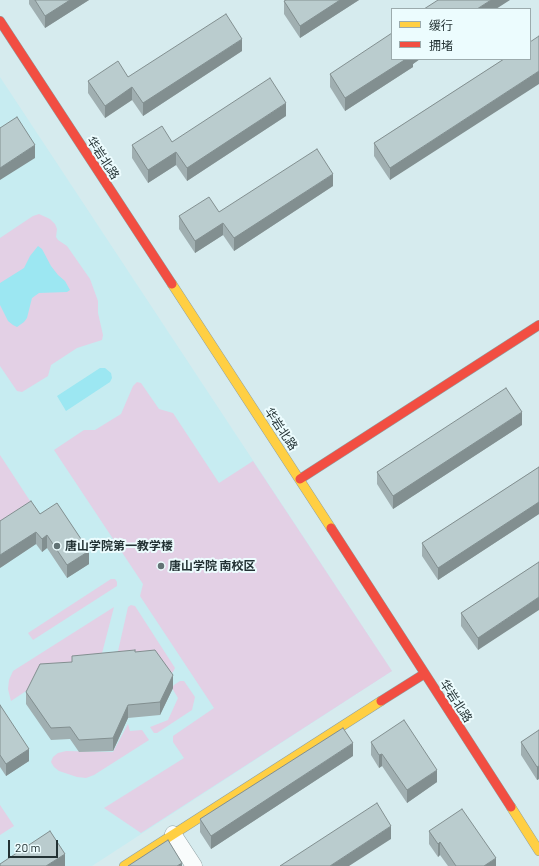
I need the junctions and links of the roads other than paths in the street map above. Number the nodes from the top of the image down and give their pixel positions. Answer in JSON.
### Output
{"nodes":[{"id":1,"x":0,"y":21,"type":"edge"},
{"id":2,"x":539,"y":325,"type":"edge"},
{"id":3,"x":300,"y":479,"type":"junction"},
{"id":4,"x":424,"y":674,"type":"junction"},
{"id":5,"x":173,"y":834,"type":"junction"},
{"id":6,"x":539,"y":851,"type":"edge"},
{"id":7,"x":124,"y":866,"type":"edge"},
{"id":8,"x":194,"y":866,"type":"edge"}],
"edges":[{"from":1,"to":3,"type":"street","name":"华岩北路"},
{"from":2,"to":3,"type":"street"},
{"from":3,"to":4,"type":"street","name":"华岩北路"},
{"from":4,"to":5,"type":"street"},
{"from":4,"to":6,"type":"street","name":"华岩北路"},
{"from":5,"to":7,"type":"street"},
{"from":5,"to":8,"type":"street"}]}
